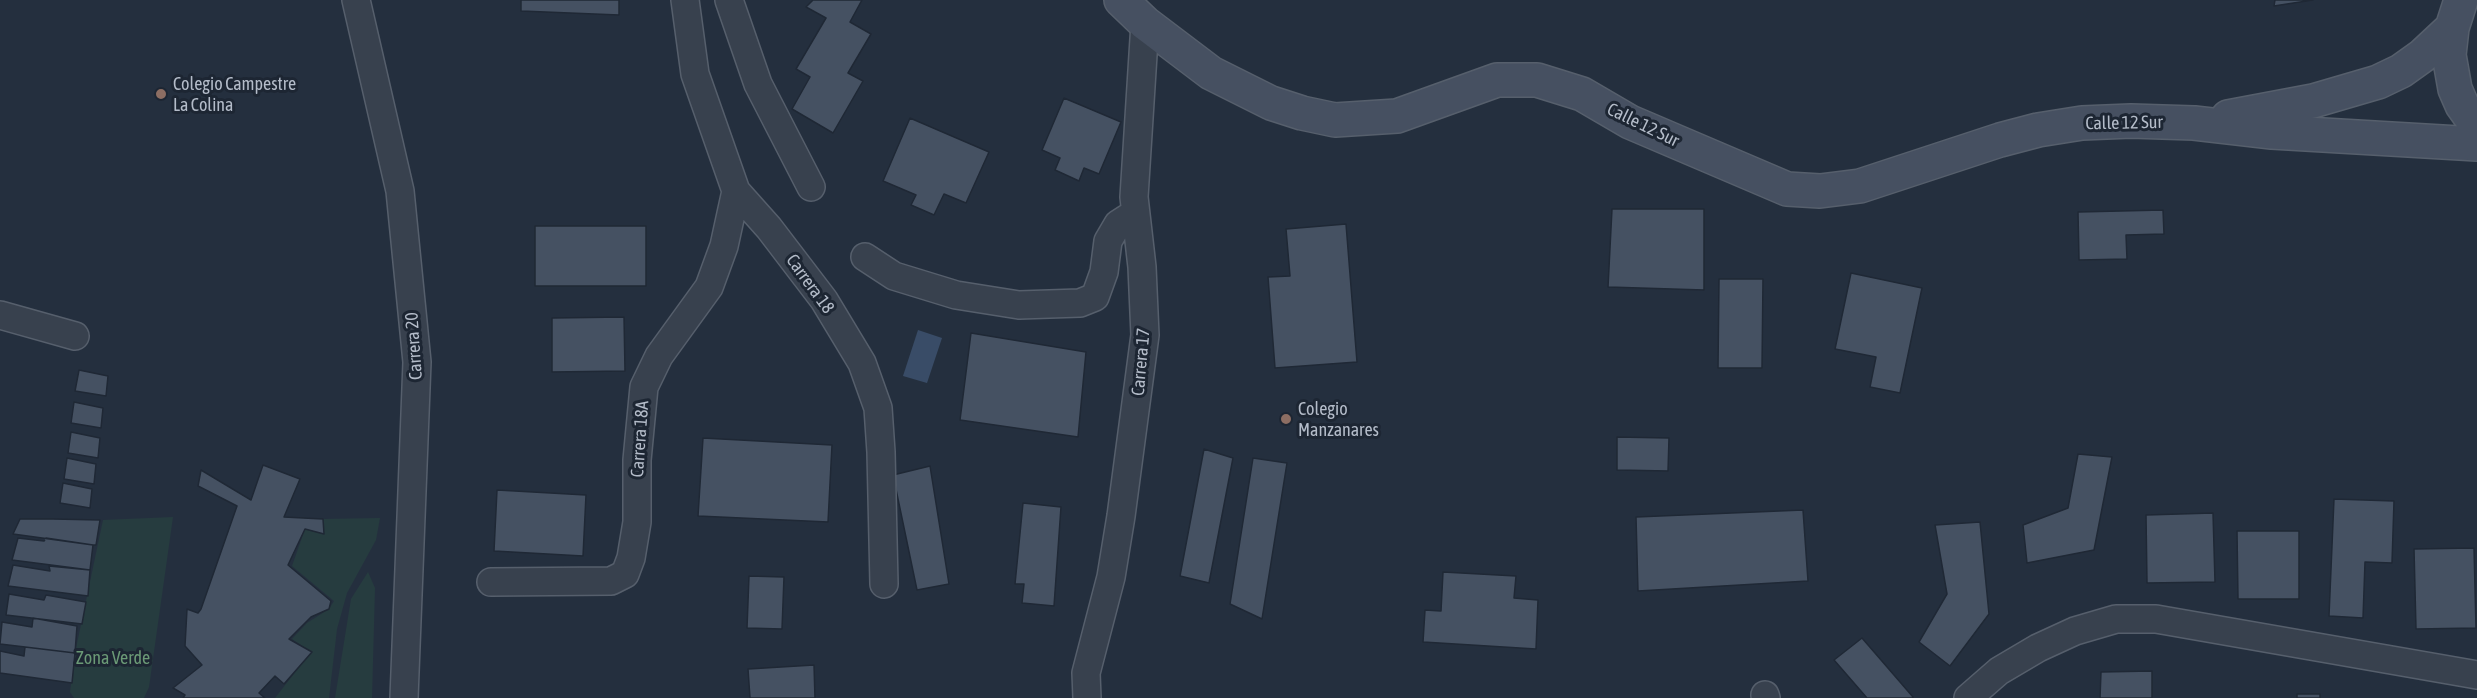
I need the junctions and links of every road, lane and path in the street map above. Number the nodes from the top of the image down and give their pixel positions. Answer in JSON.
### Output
{"nodes":[{"id":1,"x":356,"y":0,"type":"edge"},
{"id":2,"x":685,"y":0,"type":"edge"},
{"id":3,"x":729,"y":0,"type":"edge"},
{"id":4,"x":1121,"y":0,"type":"edge"},
{"id":5,"x":2456,"y":14,"type":"edge"},
{"id":6,"x":1145,"y":22,"type":"junction"},
{"id":7,"x":2194,"y":123,"type":"junction"},
{"id":8,"x":2477,"y":126,"type":"edge"},
{"id":9,"x":2477,"y":144,"type":"edge"},
{"id":10,"x":811,"y":188,"type":"dead end"},
{"id":11,"x":736,"y":191,"type":"junction"},
{"id":12,"x":1135,"y":213,"type":"junction"},
{"id":13,"x":865,"y":257,"type":"dead end"},
{"id":14,"x":0,"y":315,"type":"edge"},
{"id":15,"x":75,"y":336,"type":"dead end"},
{"id":16,"x":491,"y":582,"type":"dead end"},
{"id":17,"x":884,"y":584,"type":"dead end"},
{"id":18,"x":2477,"y":675,"type":"edge"},
{"id":19,"x":404,"y":698,"type":"edge"},
{"id":20,"x":1087,"y":698,"type":"edge"},
{"id":21,"x":1968,"y":698,"type":"edge"}],
"edges":[{"from":1,"to":19,"type":"street","name":"Carrera 20"},
{"from":2,"to":11,"type":"street","name":"Carrera 18"},
{"from":3,"to":10,"type":"street"},
{"from":4,"to":6,"type":"main road","name":"Calle 12 Sur"},
{"from":5,"to":7,"type":"main road","name":"Calle 12 Sur"},
{"from":5,"to":8,"type":"main road"},
{"from":6,"to":7,"type":"main road","name":"Calle 12 Sur"},
{"from":6,"to":12,"type":"street","name":"Carrera 17"},
{"from":7,"to":9,"type":"main road","name":"Calle 12 Sur"},
{"from":11,"to":16,"type":"street","name":"Carrera 18A"},
{"from":11,"to":17,"type":"street","name":"Carrera 18"},
{"from":12,"to":13,"type":"street"},
{"from":12,"to":20,"type":"street","name":"Carrera 17"},
{"from":14,"to":15,"type":"street"},
{"from":18,"to":21,"type":"street"}]}
